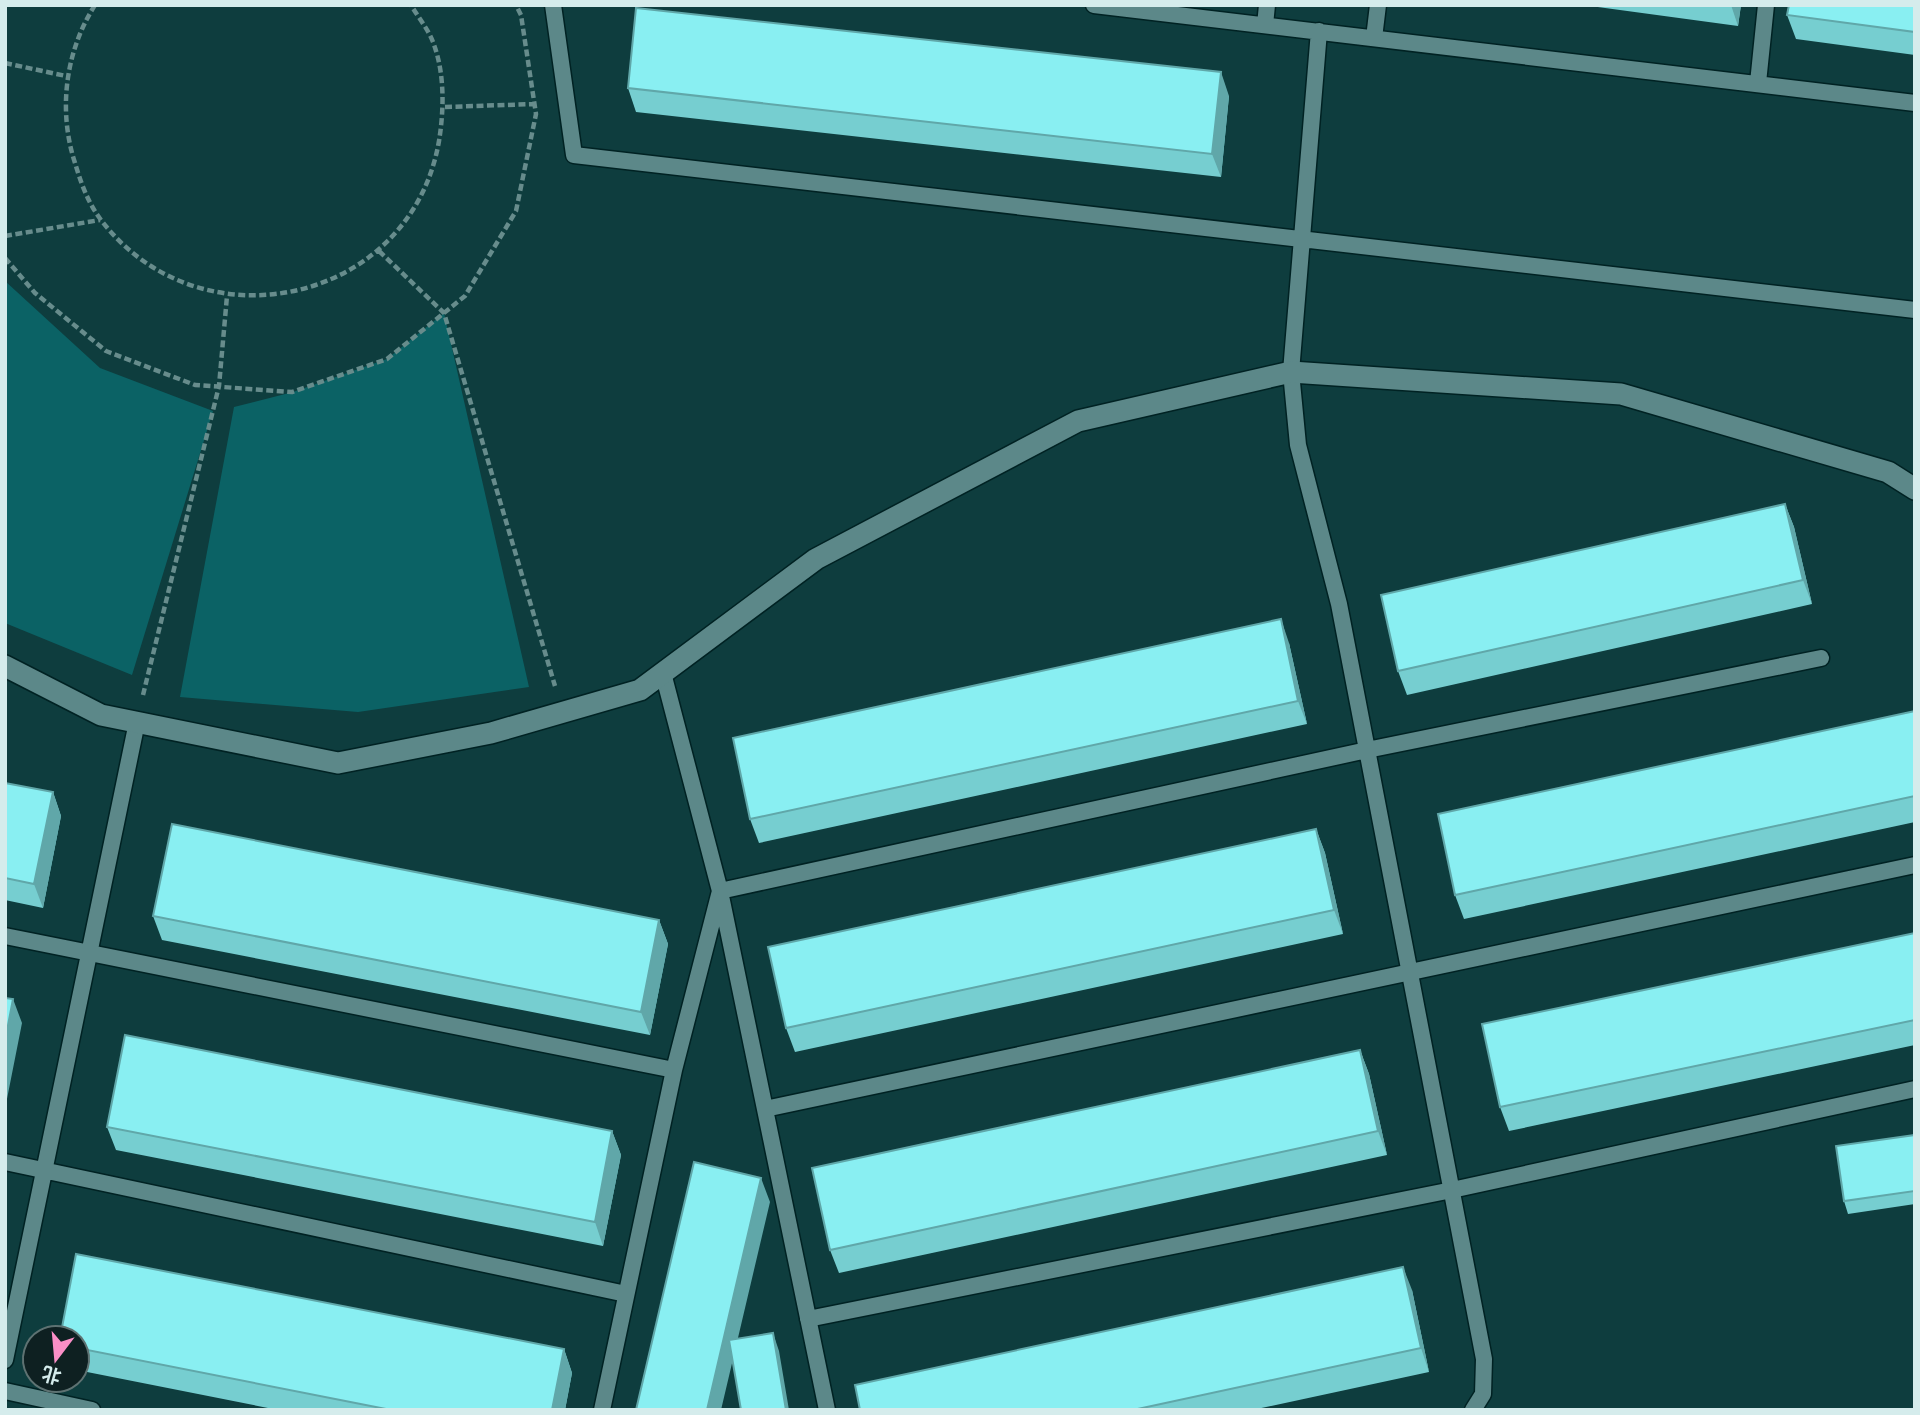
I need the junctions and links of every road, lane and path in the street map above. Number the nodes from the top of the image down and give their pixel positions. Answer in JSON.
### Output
{"nodes":[{"id":1,"x":95,"y":5,"type":"edge"},
{"id":2,"x":411,"y":5,"type":"edge"},
{"id":3,"x":516,"y":5,"type":"edge"},
{"id":4,"x":553,"y":5,"type":"edge"},
{"id":5,"x":1094,"y":5,"type":"edge"},
{"id":6,"x":1267,"y":5,"type":"edge"},
{"id":7,"x":1378,"y":5,"type":"edge"},
{"id":8,"x":1766,"y":5,"type":"edge"},
{"id":9,"x":1265,"y":25,"type":"junction"},
{"id":10,"x":1319,"y":31,"type":"junction"},
{"id":11,"x":1374,"y":38,"type":"junction"},
{"id":12,"x":5,"y":63,"type":"edge"},
{"id":13,"x":66,"y":76,"type":"junction"},
{"id":14,"x":1758,"y":83,"type":"junction"},
{"id":15,"x":1915,"y":103,"type":"edge"},
{"id":16,"x":535,"y":104,"type":"junction"},
{"id":17,"x":445,"y":107,"type":"junction"},
{"id":18,"x":100,"y":220,"type":"junction"},
{"id":19,"x":5,"y":236,"type":"edge"},
{"id":20,"x":1300,"y":237,"type":"junction"},
{"id":21,"x":379,"y":251,"type":"junction"},
{"id":22,"x":5,"y":258,"type":"edge"},
{"id":23,"x":226,"y":296,"type":"junction"},
{"id":24,"x":1915,"y":310,"type":"edge"},
{"id":25,"x":444,"y":313,"type":"junction"},
{"id":26,"x":1290,"y":372,"type":"junction"},
{"id":27,"x":219,"y":386,"type":"junction"},
{"id":28,"x":1915,"y":489,"type":"edge"},
{"id":29,"x":1821,"y":658,"type":"dead end"},
{"id":30,"x":5,"y":666,"type":"edge"},
{"id":31,"x":663,"y":673,"type":"junction"},
{"id":32,"x":563,"y":713,"type":"junction"},
{"id":33,"x":137,"y":722,"type":"junction"},
{"id":34,"x":1367,"y":750,"type":"junction"},
{"id":35,"x":1915,"y":865,"type":"edge"},
{"id":36,"x":720,"y":891,"type":"junction"},
{"id":37,"x":5,"y":936,"type":"edge"},
{"id":38,"x":91,"y":953,"type":"junction"},
{"id":39,"x":1410,"y":974,"type":"junction"},
{"id":40,"x":674,"y":1070,"type":"junction"},
{"id":41,"x":1915,"y":1089,"type":"edge"},
{"id":42,"x":765,"y":1109,"type":"junction"},
{"id":43,"x":5,"y":1162,"type":"edge"},
{"id":44,"x":46,"y":1171,"type":"junction"},
{"id":45,"x":1452,"y":1191,"type":"junction"},
{"id":46,"x":626,"y":1294,"type":"junction"},
{"id":47,"x":808,"y":1319,"type":"junction"},
{"id":48,"x":5,"y":1360,"type":"edge"},
{"id":49,"x":5,"y":1391,"type":"edge"},
{"id":50,"x":92,"y":1410,"type":"edge"},
{"id":51,"x":602,"y":1410,"type":"edge"},
{"id":52,"x":827,"y":1410,"type":"edge"},
{"id":53,"x":1472,"y":1410,"type":"edge"}],
"edges":[{"from":1,"to":13,"type":"path"},
{"from":2,"to":17,"type":"path"},
{"from":3,"to":16,"type":"path"},
{"from":4,"to":20,"type":"lane"},
{"from":5,"to":9,"type":"lane"},
{"from":6,"to":9,"type":"lane"},
{"from":7,"to":11,"type":"lane"},
{"from":8,"to":14,"type":"lane"},
{"from":9,"to":10,"type":"lane"},
{"from":10,"to":11,"type":"lane"},
{"from":10,"to":20,"type":"lane"},
{"from":11,"to":14,"type":"lane"},
{"from":12,"to":13,"type":"path"},
{"from":13,"to":18,"type":"path"},
{"from":14,"to":15,"type":"lane"},
{"from":16,"to":17,"type":"path"},
{"from":16,"to":25,"type":"path"},
{"from":17,"to":21,"type":"path"},
{"from":18,"to":19,"type":"path"},
{"from":18,"to":23,"type":"path"},
{"from":20,"to":24,"type":"lane"},
{"from":20,"to":26,"type":"lane"},
{"from":21,"to":23,"type":"path"},
{"from":21,"to":25,"type":"path"},
{"from":22,"to":27,"type":"path"},
{"from":23,"to":27,"type":"path"},
{"from":25,"to":27,"type":"path"},
{"from":25,"to":32,"type":"path"},
{"from":26,"to":28,"type":"street"},
{"from":26,"to":31,"type":"street"},
{"from":26,"to":34,"type":"lane"},
{"from":27,"to":33,"type":"path"},
{"from":29,"to":34,"type":"lane"},
{"from":30,"to":33,"type":"street"},
{"from":31,"to":32,"type":"street"},
{"from":31,"to":36,"type":"lane"},
{"from":32,"to":33,"type":"street"},
{"from":33,"to":38,"type":"lane"},
{"from":34,"to":36,"type":"lane"},
{"from":34,"to":39,"type":"lane"},
{"from":35,"to":39,"type":"lane"},
{"from":36,"to":40,"type":"lane"},
{"from":36,"to":42,"type":"lane"},
{"from":37,"to":38,"type":"lane"},
{"from":38,"to":40,"type":"lane"},
{"from":38,"to":44,"type":"lane"},
{"from":39,"to":42,"type":"lane"},
{"from":39,"to":45,"type":"lane"},
{"from":40,"to":46,"type":"lane"},
{"from":41,"to":45,"type":"lane"},
{"from":42,"to":47,"type":"lane"},
{"from":43,"to":44,"type":"lane"},
{"from":44,"to":46,"type":"lane"},
{"from":44,"to":48,"type":"lane"},
{"from":45,"to":47,"type":"lane"},
{"from":45,"to":53,"type":"lane"},
{"from":46,"to":51,"type":"lane"},
{"from":47,"to":52,"type":"lane"},
{"from":49,"to":50,"type":"lane"}]}
